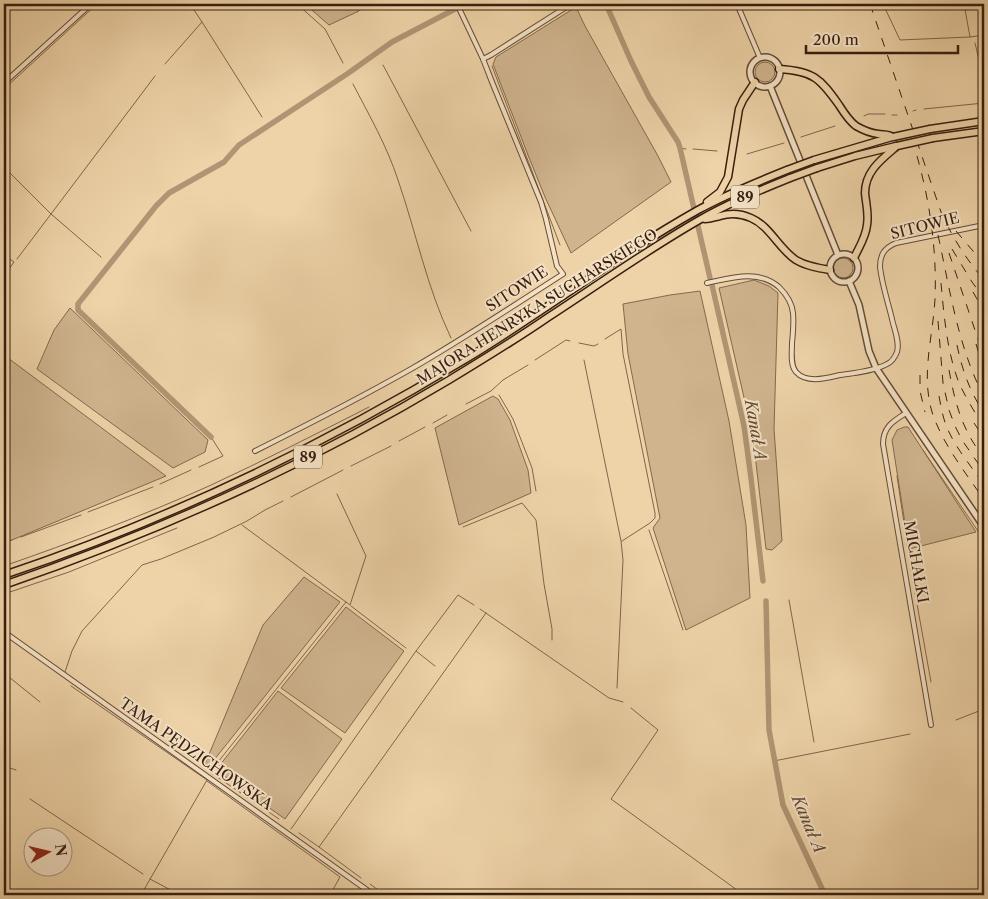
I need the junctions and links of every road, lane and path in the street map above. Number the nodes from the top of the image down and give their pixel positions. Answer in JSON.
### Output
{"nodes":[{"id":1,"x":91,"y":4,"type":"edge"},
{"id":2,"x":457,"y":4,"type":"edge"},
{"id":3,"x":571,"y":4,"type":"edge"},
{"id":4,"x":737,"y":4,"type":"edge"},
{"id":5,"x":760,"y":58,"type":"junction"},
{"id":6,"x":483,"y":59,"type":"junction"},
{"id":7,"x":779,"y":69,"type":"junction"},
{"id":8,"x":755,"y":82,"type":"junction"},
{"id":9,"x":4,"y":83,"type":"edge"},
{"id":10,"x":770,"y":86,"type":"junction"},
{"id":11,"x":984,"y":121,"type":"edge"},
{"id":12,"x":984,"y":131,"type":"edge"},
{"id":13,"x":893,"y":137,"type":"junction"},
{"id":14,"x":897,"y":146,"type":"junction"},
{"id":15,"x":701,"y":209,"type":"junction"},
{"id":16,"x":702,"y":218,"type":"junction"},
{"id":17,"x":984,"y":225,"type":"edge"},
{"id":18,"x":838,"y":255,"type":"junction"},
{"id":19,"x":854,"y":258,"type":"junction"},
{"id":20,"x":830,"y":270,"type":"junction"},
{"id":21,"x":849,"y":281,"type":"junction"},
{"id":22,"x":707,"y":282,"type":"dead end"},
{"id":23,"x":876,"y":368,"type":"junction"},
{"id":24,"x":906,"y":413,"type":"junction"},
{"id":25,"x":255,"y":452,"type":"dead end"},
{"id":26,"x":984,"y":528,"type":"edge"},
{"id":27,"x":4,"y":575,"type":"edge"},
{"id":28,"x":4,"y":585,"type":"edge"},
{"id":29,"x":4,"y":632,"type":"edge"},
{"id":30,"x":931,"y":725,"type":"dead end"},
{"id":31,"x":374,"y":895,"type":"edge"}],
"edges":[{"from":1,"to":9,"type":"street"},
{"from":2,"to":6,"type":"street","name":"SITOWIE"},
{"from":3,"to":6,"type":"street"},
{"from":4,"to":5,"type":"street"},
{"from":5,"to":7,"type":"street"},
{"from":5,"to":8,"type":"street"},
{"from":6,"to":25,"type":"street","name":"SITOWIE"},
{"from":7,"to":10,"type":"street"},
{"from":7,"to":13,"type":"highway"},
{"from":8,"to":10,"type":"street"},
{"from":8,"to":15,"type":"highway"},
{"from":10,"to":18,"type":"street"},
{"from":11,"to":13,"type":"highway","name":"MAJORA HENRYKA SUCHARSKIEGO","number":"89","bridge":true},
{"from":12,"to":14,"type":"highway","name":"MAJORA HENRYKA SUCHARSKIEGO","number":"89","bridge":true},
{"from":13,"to":15,"type":"highway","name":"MAJORA HENRYKA SUCHARSKIEGO","number":"89","bridge":true},
{"from":14,"to":16,"type":"highway","name":"MAJORA HENRYKA SUCHARSKIEGO","number":"89","bridge":true},
{"from":14,"to":19,"type":"highway"},
{"from":15,"to":27,"type":"highway","name":"MAJORA HENRYKA SUCHARSKIEGO","number":"89"},
{"from":16,"to":20,"type":"highway"},
{"from":16,"to":28,"type":"highway","name":"MAJORA HENRYKA SUCHARSKIEGO","number":"89"},
{"from":17,"to":23,"type":"street","name":"SITOWIE"},
{"from":18,"to":19,"type":"street"},
{"from":18,"to":20,"type":"street"},
{"from":19,"to":21,"type":"street"},
{"from":20,"to":21,"type":"street"},
{"from":21,"to":23,"type":"street"},
{"from":22,"to":23,"type":"street","name":"SITOWIE"},
{"from":23,"to":24,"type":"street"},
{"from":24,"to":26,"type":"street"},
{"from":24,"to":30,"type":"street","name":"MICHAŁKI"},
{"from":29,"to":31,"type":"street","name":"TAMA PĘDZICHOWSKA"}]}
